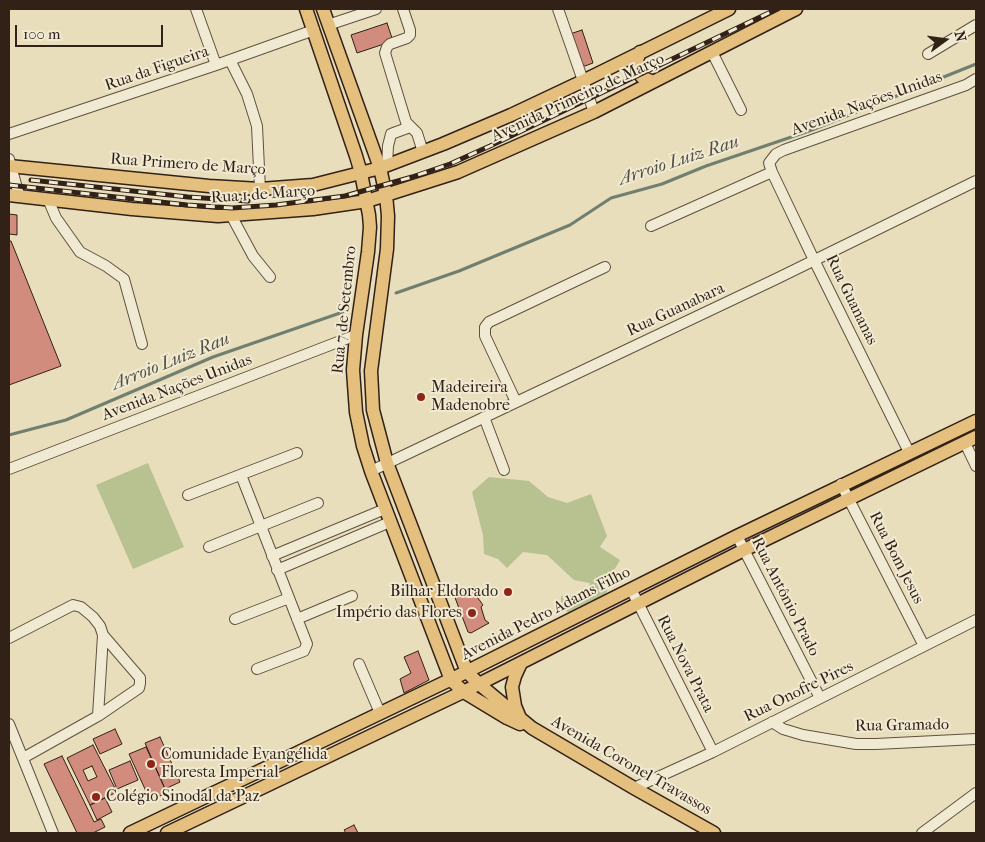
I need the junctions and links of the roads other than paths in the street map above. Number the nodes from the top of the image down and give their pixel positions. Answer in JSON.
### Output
{"nodes":[{"id":1,"x":196,"y":9,"type":"edge"},
{"id":2,"x":306,"y":9,"type":"edge"},
{"id":3,"x":322,"y":9,"type":"edge"},
{"id":4,"x":376,"y":9,"type":"edge"},
{"id":5,"x":403,"y":9,"type":"edge"},
{"id":6,"x":558,"y":9,"type":"edge"},
{"id":7,"x":729,"y":9,"type":"edge"},
{"id":8,"x":796,"y":9,"type":"edge"},
{"id":9,"x":328,"y":25,"type":"junction"},
{"id":10,"x":976,"y":25,"type":"edge"},
{"id":11,"x":314,"y":30,"type":"junction"},
{"id":12,"x":640,"y":52,"type":"junction"},
{"id":13,"x":712,"y":52,"type":"junction"},
{"id":14,"x":928,"y":54,"type":"dead end"},
{"id":15,"x":230,"y":60,"type":"junction"},
{"id":16,"x":216,"y":65,"type":"junction"},
{"id":17,"x":976,"y":80,"type":"edge"},
{"id":18,"x":583,"y":82,"type":"junction"},
{"id":19,"x":653,"y":82,"type":"junction"},
{"id":20,"x":741,"y":110,"type":"dead end"},
{"id":21,"x":594,"y":112,"type":"junction"},
{"id":22,"x":410,"y":127,"type":"junction"},
{"id":23,"x":9,"y":134,"type":"edge"},
{"id":24,"x":422,"y":152,"type":"junction"},
{"id":25,"x":771,"y":160,"type":"joint"},
{"id":26,"x":10,"y":164,"type":"edge"},
{"id":27,"x":384,"y":167,"type":"junction"},
{"id":28,"x":772,"y":172,"type":"junction"},
{"id":29,"x":361,"y":173,"type":"junction"},
{"id":30,"x":976,"y":182,"type":"edge"},
{"id":31,"x":260,"y":189,"type":"junction"},
{"id":32,"x":14,"y":195,"type":"edge"},
{"id":33,"x":386,"y":195,"type":"junction"},
{"id":34,"x":48,"y":199,"type":"junction"},
{"id":35,"x":366,"y":201,"type":"junction"},
{"id":36,"x":231,"y":215,"type":"junction"},
{"id":37,"x":651,"y":226,"type":"dead end"},
{"id":38,"x":814,"y":260,"type":"junction"},
{"id":39,"x":605,"y":267,"type":"dead end"},
{"id":40,"x":270,"y":277,"type":"dead end"},
{"id":41,"x":356,"y":335,"type":"junction"},
{"id":42,"x":142,"y":344,"type":"dead end"},
{"id":43,"x":516,"y":402,"type":"junction"},
{"id":44,"x":484,"y":417,"type":"junction"},
{"id":45,"x":976,"y":421,"type":"edge"},
{"id":46,"x":971,"y":440,"type":"edge"},
{"id":47,"x":909,"y":452,"type":"junction"},
{"id":48,"x":298,"y":453,"type":"dead end"},
{"id":49,"x":387,"y":463,"type":"junction"},
{"id":50,"x":976,"y":466,"type":"edge"},
{"id":51,"x":9,"y":469,"type":"edge"},
{"id":52,"x":504,"y":470,"type":"dead end"},
{"id":53,"x":371,"y":471,"type":"junction"},
{"id":54,"x":241,"y":475,"type":"junction"},
{"id":55,"x":841,"y":484,"type":"junction"},
{"id":56,"x":188,"y":495,"type":"dead end"},
{"id":57,"x":848,"y":499,"type":"junction"},
{"id":58,"x":318,"y":503,"type":"dead end"},
{"id":59,"x":385,"y":509,"type":"junction"},
{"id":60,"x":390,"y":522,"type":"junction"},
{"id":61,"x":261,"y":527,"type":"junction"},
{"id":62,"x":339,"y":528,"type":"junction"},
{"id":63,"x":737,"y":536,"type":"junction"},
{"id":64,"x":344,"y":542,"type":"junction"},
{"id":65,"x":210,"y":547,"type":"dead end"},
{"id":66,"x":744,"y":550,"type":"junction"},
{"id":67,"x":272,"y":556,"type":"junction"},
{"id":68,"x":277,"y":570,"type":"junction"},
{"id":69,"x":631,"y":589,"type":"junction"},
{"id":70,"x":352,"y":596,"type":"dead end"},
{"id":71,"x":289,"y":598,"type":"junction"},
{"id":72,"x":639,"y":604,"type":"junction"},
{"id":73,"x":235,"y":618,"type":"dead end"},
{"id":74,"x":297,"y":619,"type":"junction"},
{"id":75,"x":976,"y":620,"type":"edge"},
{"id":76,"x":103,"y":635,"type":"junction"},
{"id":77,"x":9,"y":638,"type":"edge"},
{"id":78,"x":924,"y":646,"type":"junction"},
{"id":79,"x":521,"y":663,"type":"junction"},
{"id":80,"x":358,"y":664,"type":"dead end"},
{"id":81,"x":257,"y":669,"type":"dead end"},
{"id":82,"x":467,"y":672,"type":"junction"},
{"id":83,"x":451,"y":680,"type":"junction"},
{"id":84,"x":479,"y":684,"type":"junction"},
{"id":85,"x":464,"y":692,"type":"junction"},
{"id":86,"x":820,"y":698,"type":"junction"},
{"id":87,"x":380,"y":713,"type":"junction"},
{"id":88,"x":98,"y":716,"type":"junction"},
{"id":89,"x":520,"y":718,"type":"junction"},
{"id":90,"x":772,"y":722,"type":"junction"},
{"id":91,"x":9,"y":724,"type":"edge"},
{"id":92,"x":532,"y":728,"type":"junction"},
{"id":93,"x":976,"y":739,"type":"edge"},
{"id":94,"x":713,"y":752,"type":"junction"},
{"id":95,"x":23,"y":758,"type":"junction"},
{"id":96,"x":634,"y":788,"type":"junction"},
{"id":97,"x":976,"y":792,"type":"edge"},
{"id":98,"x":166,"y":815,"type":"junction"},
{"id":99,"x":172,"y":832,"type":"edge"},
{"id":100,"x":54,"y":833,"type":"edge"},
{"id":101,"x":130,"y":833,"type":"edge"},
{"id":102,"x":714,"y":833,"type":"edge"},
{"id":103,"x":922,"y":833,"type":"edge"}],
"edges":[{"from":1,"to":16,"type":"street"},
{"from":2,"to":11,"type":"main road","name":"Rua 7 de Setembro"},
{"from":3,"to":9,"type":"main road","name":"Rua 7 de Setembro"},
{"from":4,"to":9,"type":"street"},
{"from":5,"to":22,"type":"street"},
{"from":6,"to":18,"type":"street"},
{"from":7,"to":12,"type":"main road","name":"Avenida Primeiro de Março"},
{"from":8,"to":13,"type":"main road","name":"Avenida Primeiro de Março"},
{"from":9,"to":27,"type":"main road","name":"Rua 7 de Setembro"},
{"from":10,"to":14,"type":"street"},
{"from":11,"to":15,"type":"street","name":"Rua da Figueira"},
{"from":11,"to":29,"type":"main road","name":"Rua 7 de Setembro"},
{"from":12,"to":18,"type":"main road","name":"Avenida Primeiro de Março"},
{"from":12,"to":19,"type":"main road"},
{"from":13,"to":19,"type":"main road","name":"Avenida Primeiro de Março"},
{"from":13,"to":20,"type":"street"},
{"from":15,"to":16,"type":"street","name":"Rua da Figueira"},
{"from":15,"to":31,"type":"street"},
{"from":16,"to":23,"type":"street","name":"Rua da Figueira"},
{"from":17,"to":25,"type":"street","name":"Avenida Nações Unidas"},
{"from":18,"to":21,"type":"street"},
{"from":18,"to":24,"type":"main road","name":"Avenida Primeiro de Março"},
{"from":19,"to":21,"type":"main road","name":"Avenida Primeiro de Março"},
{"from":21,"to":33,"type":"main road","name":"Avenida Primeiro de Março"},
{"from":22,"to":24,"type":"street"},
{"from":22,"to":27,"type":"street"},
{"from":24,"to":27,"type":"main road","name":"Avenida Primeiro de Março"},
{"from":25,"to":28,"type":"street","name":"Rua Guananas"},
{"from":26,"to":31,"type":"main road","name":"Rua Primero de Março"},
{"from":26,"to":32,"type":"street"},
{"from":27,"to":29,"type":"main road","name":"Avenida Primeiro de Março"},
{"from":27,"to":33,"type":"main road","name":"Rua 7 de Setembro"},
{"from":28,"to":37,"type":"street"},
{"from":28,"to":38,"type":"street","name":"Rua Guananas"},
{"from":29,"to":31,"type":"main road","name":"Rua Primero de Março"},
{"from":29,"to":35,"type":"main road","name":"Rua 7 de Setembro"},
{"from":30,"to":38,"type":"street","name":"Rua Guanabara"},
{"from":32,"to":34,"type":"main road"},
{"from":33,"to":35,"type":"main road","name":"Avenida Primeiro de Março"},
{"from":33,"to":49,"type":"main road","name":"Rua 7 de Setembro"},
{"from":34,"to":36,"type":"main road","name":"Rua 1 de Março"},
{"from":34,"to":42,"type":"street"},
{"from":35,"to":36,"type":"main road","name":"Rua 1 de Março"},
{"from":35,"to":41,"type":"main road","name":"Rua 7 de Setembro"},
{"from":36,"to":40,"type":"street"},
{"from":38,"to":43,"type":"street","name":"Rua Guanabara"},
{"from":38,"to":47,"type":"street","name":"Rua Guananas"},
{"from":39,"to":43,"type":"street"},
{"from":41,"to":51,"type":"street","name":"Avenida Nações Unidas"},
{"from":41,"to":53,"type":"main road","name":"Rua 7 de Setembro"},
{"from":43,"to":44,"type":"street","name":"Rua Guanabara"},
{"from":44,"to":49,"type":"street","name":"Rua Guanabara"},
{"from":44,"to":52,"type":"street"},
{"from":45,"to":47,"type":"main road","name":"Avenida Pedro Adams Filho"},
{"from":46,"to":50,"type":"street"},
{"from":46,"to":57,"type":"main road","name":"Avenida Pedro Adams Filho"},
{"from":47,"to":55,"type":"main road","name":"Avenida Pedro Adams Filho"},
{"from":48,"to":54,"type":"street"},
{"from":49,"to":53,"type":"street","name":"Rua Guanabara"},
{"from":49,"to":82,"type":"main road","name":"Rua 7 de Setembro"},
{"from":53,"to":59,"type":"main road","name":"Rua 7 de Setembro"},
{"from":54,"to":56,"type":"street"},
{"from":54,"to":61,"type":"street"},
{"from":55,"to":57,"type":"street","name":"Rua Bom Jesus"},
{"from":55,"to":63,"type":"main road","name":"Avenida Pedro Adams Filho"},
{"from":57,"to":66,"type":"main road","name":"Avenida Pedro Adams Filho"},
{"from":57,"to":78,"type":"street","name":"Rua Bom Jesus"},
{"from":58,"to":61,"type":"street"},
{"from":59,"to":60,"type":"main road","name":"Rua 7 de Setembro"},
{"from":59,"to":62,"type":"street"},
{"from":60,"to":64,"type":"street"},
{"from":60,"to":83,"type":"main road","name":"Rua 7 de Setembro"},
{"from":61,"to":65,"type":"street"},
{"from":61,"to":67,"type":"street"},
{"from":62,"to":64,"type":"street"},
{"from":62,"to":67,"type":"street"},
{"from":63,"to":66,"type":"street","name":"Rua Antônio Prado"},
{"from":63,"to":69,"type":"main road","name":"Avenida Pedro Adams Filho"},
{"from":64,"to":68,"type":"street"},
{"from":66,"to":72,"type":"main road","name":"Avenida Pedro Adams Filho"},
{"from":66,"to":86,"type":"street","name":"Rua Antônio Prado"},
{"from":67,"to":68,"type":"street"},
{"from":68,"to":71,"type":"street"},
{"from":69,"to":72,"type":"street","name":"Rua Nova Prata"},
{"from":69,"to":82,"type":"main road","name":"Avenida Pedro Adams Filho"},
{"from":70,"to":74,"type":"street"},
{"from":71,"to":73,"type":"street"},
{"from":71,"to":74,"type":"street"},
{"from":72,"to":79,"type":"main road","name":"Avenida Pedro Adams Filho"},
{"from":72,"to":94,"type":"street","name":"Rua Nova Prata"},
{"from":74,"to":81,"type":"street"},
{"from":75,"to":78,"type":"street","name":"Rua Onofre Pires"},
{"from":76,"to":77,"type":"street"},
{"from":76,"to":88,"type":"street"},
{"from":76,"to":88,"type":"street"},
{"from":78,"to":86,"type":"street","name":"Rua Onofre Pires"},
{"from":79,"to":84,"type":"main road","name":"Avenida Pedro Adams Filho"},
{"from":79,"to":89,"type":"main road"},
{"from":80,"to":87,"type":"street"},
{"from":82,"to":83,"type":"main road","name":"Avenida Pedro Adams Filho"},
{"from":82,"to":84,"type":"main road","name":"Rua 7 de Setembro"},
{"from":83,"to":85,"type":"main road","name":"Rua 7 de Setembro"},
{"from":83,"to":87,"type":"main road","name":"Avenida Pedro Adams Filho"},
{"from":84,"to":85,"type":"main road","name":"Avenida Pedro Adams Filho"},
{"from":84,"to":89,"type":"main road","name":"Avenida Coronel Travassos"},
{"from":85,"to":92,"type":"main road","name":"Avenida Coronel Travassos"},
{"from":85,"to":99,"type":"main road","name":"Avenida Pedro Adams Filho"},
{"from":86,"to":90,"type":"street","name":"Rua Onofre Pires"},
{"from":87,"to":98,"type":"main road","name":"Avenida Pedro Adams Filho"},
{"from":88,"to":95,"type":"street"},
{"from":89,"to":92,"type":"main road","name":"Avenida Coronel Travassos"},
{"from":90,"to":93,"type":"street","name":"Rua Gramado"},
{"from":90,"to":94,"type":"street","name":"Rua Onofre Pires"},
{"from":91,"to":95,"type":"street"},
{"from":92,"to":96,"type":"main road","name":"Avenida Coronel Travassos"},
{"from":94,"to":96,"type":"street","name":"Rua Onofre Pires"},
{"from":95,"to":100,"type":"street"},
{"from":96,"to":102,"type":"main road","name":"Avenida Coronel Travassos"},
{"from":97,"to":103,"type":"street"},
{"from":98,"to":99,"type":"street"},
{"from":98,"to":101,"type":"main road","name":"Avenida Pedro Adams Filho"}]}
